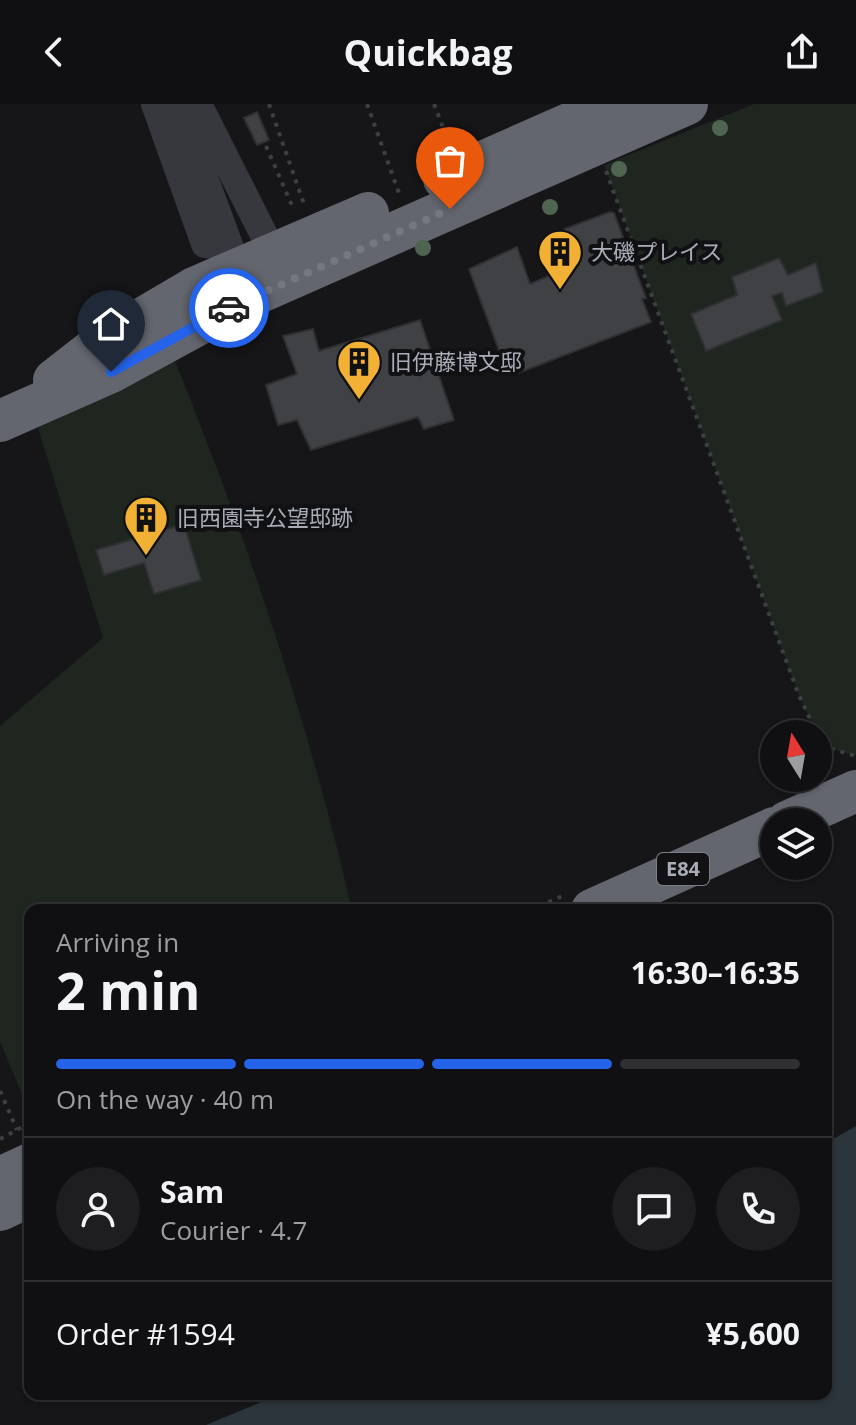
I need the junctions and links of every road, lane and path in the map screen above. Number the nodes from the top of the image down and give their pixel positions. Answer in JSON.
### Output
{"nodes":[{"id":1,"x":155,"y":104,"type":"edge"},
{"id":2,"x":177,"y":104,"type":"edge"},
{"id":3,"x":198,"y":104,"type":"edge"},
{"id":4,"x":269,"y":104,"type":"edge"},
{"id":5,"x":367,"y":104,"type":"edge"},
{"id":6,"x":434,"y":104,"type":"edge"},
{"id":7,"x":614,"y":104,"type":"edge"},
{"id":8,"x":687,"y":104,"type":"edge"},
{"id":9,"x":266,"y":146,"type":"dead end"},
{"id":10,"x":604,"y":165,"type":"dead end"},
{"id":11,"x":459,"y":172,"type":"junction"},
{"id":12,"x":401,"y":199,"type":"junction"},
{"id":13,"x":309,"y":214,"type":"dead end"},
{"id":14,"x":296,"y":215,"type":"dead end"},
{"id":15,"x":247,"y":266,"type":"junction"},
{"id":16,"x":3,"y":411,"type":"edge"},
{"id":17,"x":811,"y":720,"type":"edge"},
{"id":18,"x":832,"y":749,"type":"edge"},
{"id":19,"x":856,"y":756,"type":"edge"},
{"id":20,"x":832,"y":761,"type":"edge"},
{"id":21,"x":844,"y":778,"type":"edge"},
{"id":22,"x":805,"y":808,"type":"edge"},
{"id":23,"x":856,"y":821,"type":"edge"},
{"id":24,"x":832,"y":832,"type":"edge"},
{"id":25,"x":760,"y":834,"type":"edge"},
{"id":26,"x":760,"y":864,"type":"edge"},
{"id":27,"x":605,"y":904,"type":"edge"},
{"id":28,"x":672,"y":904,"type":"edge"},
{"id":29,"x":0,"y":1091,"type":"edge"},
{"id":30,"x":0,"y":1139,"type":"edge"},
{"id":31,"x":24,"y":1147,"type":"edge"},
{"id":32,"x":0,"y":1178,"type":"edge"},
{"id":33,"x":24,"y":1199,"type":"edge"},
{"id":34,"x":0,"y":1210,"type":"edge"}],
"edges":[{"from":1,"to":15,"type":"street"},
{"from":2,"to":15,"type":"street"},
{"from":3,"to":15,"type":"street"},
{"from":4,"to":13,"type":"path"},
{"from":5,"to":12,"type":"path"},
{"from":6,"to":11,"type":"path"},
{"from":7,"to":11,"type":"highway"},
{"from":8,"to":15,"type":"highway"},
{"from":9,"to":14,"type":"path"},
{"from":10,"to":17,"type":"path"},
{"from":11,"to":12,"type":"highway"},
{"from":12,"to":15,"type":"highway"},
{"from":15,"to":16,"type":"highway"},
{"from":18,"to":19,"type":"path"},
{"from":20,"to":21,"type":"path"},
{"from":21,"to":22,"type":"highway"},
{"from":23,"to":24,"type":"highway"},
{"from":25,"to":27,"type":"highway","number":"E84"},
{"from":26,"to":28,"type":"highway","number":"E84"},
{"from":29,"to":31,"type":"path"},
{"from":30,"to":31,"type":"path"},
{"from":31,"to":32,"type":"highway"},
{"from":33,"to":34,"type":"highway"}]}
